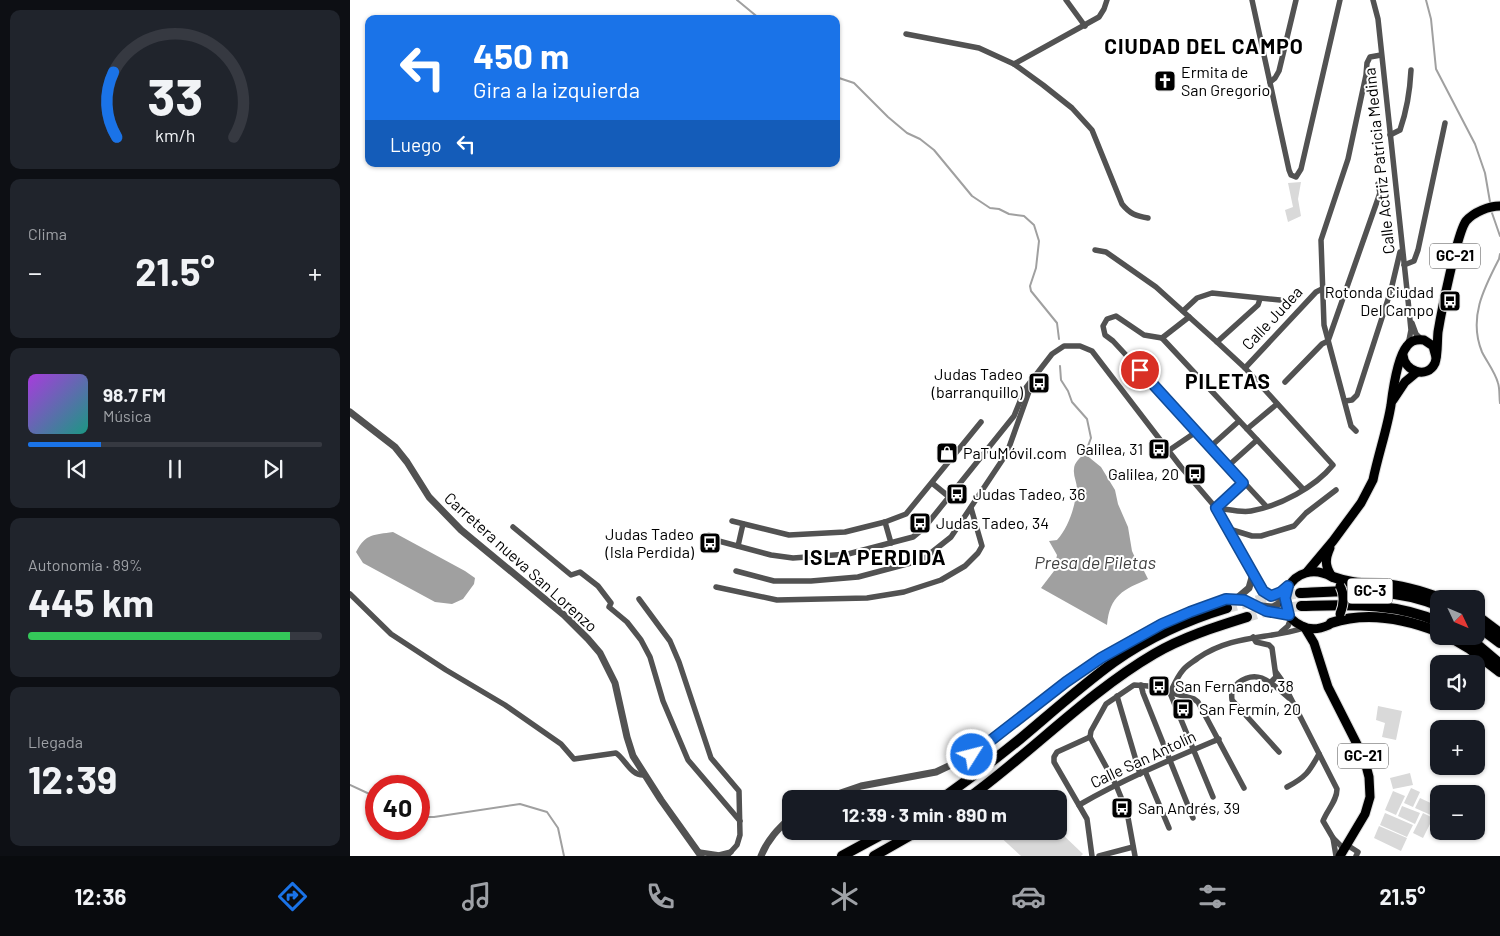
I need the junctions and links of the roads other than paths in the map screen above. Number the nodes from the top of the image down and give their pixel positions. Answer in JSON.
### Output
{"nodes":[{"id":1,"x":1066,"y":0,"type":"edge"},
{"id":2,"x":1107,"y":0,"type":"edge"},
{"id":3,"x":1252,"y":0,"type":"edge"},
{"id":4,"x":1296,"y":0,"type":"edge"},
{"id":5,"x":1340,"y":0,"type":"edge"},
{"id":6,"x":1373,"y":0,"type":"edge"},
{"id":7,"x":1085,"y":26,"type":"junction"},
{"id":8,"x":906,"y":34,"type":"dead end"},
{"id":9,"x":1382,"y":55,"type":"junction"},
{"id":10,"x":1014,"y":64,"type":"junction"},
{"id":11,"x":1411,"y":70,"type":"dead end"},
{"id":12,"x":1270,"y":82,"type":"junction"},
{"id":13,"x":1444,"y":123,"type":"dead end"},
{"id":14,"x":1390,"y":135,"type":"junction"},
{"id":15,"x":1378,"y":184,"type":"dead end"},
{"id":16,"x":1500,"y":206,"type":"edge"},
{"id":17,"x":1148,"y":218,"type":"dead end"},
{"id":18,"x":1402,"y":235,"type":"junction"},
{"id":19,"x":1095,"y":250,"type":"dead end"},
{"id":20,"x":1404,"y":265,"type":"junction"},
{"id":21,"x":1322,"y":290,"type":"junction"},
{"id":22,"x":1391,"y":290,"type":"junction"},
{"id":23,"x":1408,"y":290,"type":"junction"},
{"id":24,"x":1260,"y":299,"type":"junction"},
{"id":25,"x":1280,"y":300,"type":"dead end"},
{"id":26,"x":1183,"y":311,"type":"junction"},
{"id":27,"x":1337,"y":314,"type":"junction"},
{"id":28,"x":1323,"y":316,"type":"junction"},
{"id":29,"x":1189,"y":317,"type":"junction"},
{"id":30,"x":1410,"y":319,"type":"junction"},
{"id":31,"x":1438,"y":330,"type":"junction"},
{"id":32,"x":1162,"y":338,"type":"junction"},
{"id":33,"x":1423,"y":340,"type":"junction"},
{"id":34,"x":1328,"y":341,"type":"junction"},
{"id":35,"x":1217,"y":342,"type":"junction"},
{"id":36,"x":1408,"y":345,"type":"junction"},
{"id":37,"x":1403,"y":354,"type":"junction"},
{"id":38,"x":1436,"y":357,"type":"junction"},
{"id":39,"x":1245,"y":368,"type":"junction"},
{"id":40,"x":1417,"y":372,"type":"junction"},
{"id":41,"x":1034,"y":379,"type":"junction"},
{"id":42,"x":1285,"y":382,"type":"dead end"},
{"id":43,"x":1345,"y":401,"type":"junction"},
{"id":44,"x":1277,"y":404,"type":"junction"},
{"id":45,"x":1391,"y":405,"type":"junction"},
{"id":46,"x":350,"y":412,"type":"edge"},
{"id":47,"x":1239,"y":421,"type":"junction"},
{"id":48,"x":981,"y":422,"type":"dead end"},
{"id":49,"x":1247,"y":429,"type":"junction"},
{"id":50,"x":1356,"y":430,"type":"dead end"},
{"id":51,"x":1196,"y":432,"type":"junction"},
{"id":52,"x":1257,"y":440,"type":"junction"},
{"id":53,"x":1210,"y":447,"type":"junction"},
{"id":54,"x":1168,"y":450,"type":"junction"},
{"id":55,"x":1228,"y":466,"type":"junction"},
{"id":56,"x":932,"y":482,"type":"junction"},
{"id":57,"x":1243,"y":483,"type":"junction"},
{"id":58,"x":1303,"y":490,"type":"junction"},
{"id":59,"x":1336,"y":490,"type":"dead end"},
{"id":60,"x":948,"y":496,"type":"junction"},
{"id":61,"x":1266,"y":506,"type":"junction"},
{"id":62,"x":971,"y":508,"type":"junction"},
{"id":63,"x":1216,"y":508,"type":"junction"},
{"id":64,"x":732,"y":521,"type":"dead end"},
{"id":65,"x":885,"y":522,"type":"junction"},
{"id":66,"x":743,"y":524,"type":"junction"},
{"id":67,"x":513,"y":527,"type":"dead end"},
{"id":68,"x":1226,"y":528,"type":"junction"},
{"id":69,"x":709,"y":535,"type":"dead end"},
{"id":70,"x":1333,"y":541,"type":"junction"},
{"id":71,"x":891,"y":543,"type":"junction"},
{"id":72,"x":738,"y":546,"type":"junction"},
{"id":73,"x":736,"y":571,"type":"dead end"},
{"id":74,"x":1307,"y":572,"type":"junction"},
{"id":75,"x":1252,"y":574,"type":"junction"},
{"id":76,"x":1332,"y":577,"type":"junction"},
{"id":77,"x":1288,"y":586,"type":"junction"},
{"id":78,"x":716,"y":588,"type":"dead end"},
{"id":79,"x":1300,"y":593,"type":"tunnel mouth"},
{"id":80,"x":350,"y":594,"type":"edge"},
{"id":81,"x":1430,"y":595,"type":"edge"},
{"id":82,"x":1271,"y":596,"type":"junction"},
{"id":83,"x":639,"y":599,"type":"dead end"},
{"id":84,"x":1236,"y":599,"type":"junction"},
{"id":85,"x":1285,"y":599,"type":"junction"},
{"id":86,"x":1430,"y":603,"type":"edge"},
{"id":87,"x":1259,"y":606,"type":"junction"},
{"id":88,"x":1301,"y":606,"type":"tunnel mouth"},
{"id":89,"x":1227,"y":608,"type":"tunnel mouth"},
{"id":90,"x":1247,"y":617,"type":"tunnel mouth"},
{"id":91,"x":1290,"y":617,"type":"junction"},
{"id":92,"x":1430,"y":618,"type":"edge"},
{"id":93,"x":1485,"y":622,"type":"edge"},
{"id":94,"x":1330,"y":624,"type":"junction"},
{"id":95,"x":1305,"y":628,"type":"junction"},
{"id":96,"x":1430,"y":628,"type":"edge"},
{"id":97,"x":1485,"y":632,"type":"edge"},
{"id":98,"x":1500,"y":633,"type":"edge"},
{"id":99,"x":1273,"y":635,"type":"junction"},
{"id":100,"x":1253,"y":637,"type":"junction"},
{"id":101,"x":1500,"y":643,"type":"edge"},
{"id":102,"x":1462,"y":645,"type":"edge"},
{"id":103,"x":1478,"y":645,"type":"edge"},
{"id":104,"x":1319,"y":658,"type":"junction"},
{"id":105,"x":1500,"y":665,"type":"edge"},
{"id":106,"x":1276,"y":672,"type":"junction"},
{"id":107,"x":1500,"y":672,"type":"edge"},
{"id":108,"x":1270,"y":683,"type":"junction"},
{"id":109,"x":1141,"y":685,"type":"junction"},
{"id":110,"x":1170,"y":693,"type":"junction"},
{"id":111,"x":1117,"y":696,"type":"junction"},
{"id":112,"x":1291,"y":699,"type":"junction"},
{"id":113,"x":1090,"y":738,"type":"junction"},
{"id":114,"x":1219,"y":739,"type":"junction"},
{"id":115,"x":1194,"y":750,"type":"junction"},
{"id":116,"x":1279,"y":752,"type":"dead end"},
{"id":117,"x":1319,"y":754,"type":"junction"},
{"id":118,"x":1169,"y":760,"type":"junction"},
{"id":119,"x":1142,"y":773,"type":"junction"},
{"id":120,"x":644,"y":775,"type":"junction"},
{"id":121,"x":1116,"y":785,"type":"junction"},
{"id":122,"x":1287,"y":787,"type":"dead end"},
{"id":123,"x":1244,"y":788,"type":"dead end"},
{"id":124,"x":849,"y":790,"type":"edge"},
{"id":125,"x":954,"y":790,"type":"edge"},
{"id":126,"x":978,"y":790,"type":"edge"},
{"id":127,"x":1213,"y":797,"type":"dead end"},
{"id":128,"x":1079,"y":805,"type":"junction"},
{"id":129,"x":1193,"y":818,"type":"dead end"},
{"id":130,"x":740,"y":821,"type":"junction"},
{"id":131,"x":782,"y":826,"type":"edge"},
{"id":132,"x":1169,"y":828,"type":"dead end"},
{"id":133,"x":1355,"y":832,"type":"junction"},
{"id":134,"x":871,"y":840,"type":"edge"},
{"id":135,"x":902,"y":840,"type":"edge"},
{"id":136,"x":1334,"y":841,"type":"junction"},
{"id":137,"x":1133,"y":847,"type":"junction"},
{"id":138,"x":1344,"y":850,"type":"edge"},
{"id":139,"x":700,"y":854,"type":"edge"},
{"id":140,"x":729,"y":854,"type":"edge"},
{"id":141,"x":761,"y":856,"type":"edge"},
{"id":142,"x":842,"y":856,"type":"edge"},
{"id":143,"x":874,"y":856,"type":"edge"},
{"id":144,"x":1092,"y":856,"type":"edge"},
{"id":145,"x":1099,"y":856,"type":"edge"},
{"id":146,"x":1135,"y":856,"type":"edge"},
{"id":147,"x":1336,"y":856,"type":"edge"},
{"id":148,"x":1356,"y":856,"type":"edge"}],
"edges":[{"from":1,"to":7,"type":"street"},
{"from":2,"to":7,"type":"street"},
{"from":3,"to":12,"type":"street"},
{"from":4,"to":12,"type":"street"},
{"from":5,"to":12,"type":"street"},
{"from":6,"to":9,"type":"street","name":"Calle Actriz Patricia Medina"},
{"from":7,"to":10,"type":"street"},
{"from":8,"to":10,"type":"street"},
{"from":9,"to":14,"type":"street","name":"Calle Actriz Patricia Medina"},
{"from":9,"to":21,"type":"street"},
{"from":10,"to":17,"type":"street"},
{"from":11,"to":14,"type":"street"},
{"from":13,"to":20,"type":"street"},
{"from":14,"to":18,"type":"street","name":"Calle Actriz Patricia Medina"},
{"from":15,"to":27,"type":"street"},
{"from":16,"to":31,"type":"main road","number":"GC-21"},
{"from":18,"to":20,"type":"street","name":"Calle Actriz Patricia Medina"},
{"from":18,"to":22,"type":"street"},
{"from":19,"to":26,"type":"street"},
{"from":20,"to":23,"type":"street","name":"Calle Actriz Patricia Medina"},
{"from":21,"to":28,"type":"street"},
{"from":21,"to":39,"type":"street","name":"Calle Judea"},
{"from":22,"to":23,"type":"street"},
{"from":22,"to":43,"type":"street"},
{"from":23,"to":30,"type":"street","name":"Calle Actriz Patricia Medina"},
{"from":24,"to":25,"type":"street"},
{"from":24,"to":26,"type":"street"},
{"from":24,"to":35,"type":"street"},
{"from":26,"to":29,"type":"street"},
{"from":27,"to":28,"type":"street"},
{"from":27,"to":34,"type":"street"},
{"from":28,"to":34,"type":"street"},
{"from":29,"to":32,"type":"street"},
{"from":29,"to":35,"type":"street"},
{"from":30,"to":33,"type":"street","name":"Calle Actriz Patricia Medina"},
{"from":30,"to":36,"type":"street","name":"Calle Actriz Patricia Medina"},
{"from":31,"to":33,"type":"main road"},
{"from":31,"to":38,"type":"main road","number":"GC-21"},
{"from":32,"to":47,"type":"street"},
{"from":32,"to":51,"type":"street"},
{"from":33,"to":36,"type":"main road"},
{"from":33,"to":38,"type":"main road"},
{"from":34,"to":42,"type":"street"},
{"from":34,"to":43,"type":"street"},
{"from":35,"to":39,"type":"street"},
{"from":36,"to":37,"type":"main road","number":"GC-21"},
{"from":37,"to":40,"type":"main road"},
{"from":37,"to":45,"type":"main road","number":"GC-21"},
{"from":38,"to":40,"type":"main road","number":"GC-21"},
{"from":39,"to":44,"type":"street"},
{"from":40,"to":45,"type":"main road","number":"GC-21"},
{"from":41,"to":54,"type":"street"},
{"from":41,"to":60,"type":"street"},
{"from":41,"to":62,"type":"street"},
{"from":43,"to":50,"type":"street"},
{"from":44,"to":49,"type":"street"},
{"from":44,"to":58,"type":"street"},
{"from":45,"to":70,"type":"main road","number":"GC-21"},
{"from":46,"to":120,"type":"street","name":"Carretera nueva San Lorenzo"},
{"from":47,"to":49,"type":"street"},
{"from":47,"to":53,"type":"street"},
{"from":48,"to":56,"type":"street"},
{"from":49,"to":52,"type":"street"},
{"from":51,"to":53,"type":"street"},
{"from":51,"to":54,"type":"street"},
{"from":52,"to":55,"type":"street"},
{"from":52,"to":58,"type":"street"},
{"from":53,"to":55,"type":"street"},
{"from":54,"to":63,"type":"street"},
{"from":55,"to":57,"type":"street"},
{"from":56,"to":60,"type":"street"},
{"from":56,"to":65,"type":"street"},
{"from":57,"to":61,"type":"street"},
{"from":57,"to":63,"type":"street"},
{"from":58,"to":61,"type":"street"},
{"from":59,"to":68,"type":"street"},
{"from":60,"to":71,"type":"street"},
{"from":61,"to":63,"type":"street"},
{"from":62,"to":73,"type":"street"},
{"from":62,"to":78,"type":"street"},
{"from":63,"to":68,"type":"street"},
{"from":64,"to":66,"type":"street"},
{"from":65,"to":66,"type":"street"},
{"from":65,"to":71,"type":"street"},
{"from":66,"to":72,"type":"street"},
{"from":67,"to":130,"type":"street"},
{"from":68,"to":75,"type":"street"},
{"from":69,"to":72,"type":"street"},
{"from":70,"to":74,"type":"main road","number":"GC-21"},
{"from":70,"to":76,"type":"main road","number":"GC-21"},
{"from":71,"to":72,"type":"street"},
{"from":74,"to":76,"type":"main road"},
{"from":74,"to":77,"type":"main road","number":"GC-21"},
{"from":75,"to":82,"type":"street"},
{"from":75,"to":84,"type":"street"},
{"from":76,"to":81,"type":"highway"},
{"from":76,"to":94,"type":"main road","number":"GC-21","bridge":true},
{"from":77,"to":82,"type":"street"},
{"from":77,"to":85,"type":"main road"},
{"from":79,"to":86,"type":"highway","number":"GC-3"},
{"from":80,"to":120,"type":"street"},
{"from":82,"to":85,"type":"street"},
{"from":83,"to":130,"type":"street"},
{"from":84,"to":87,"type":"street"},
{"from":84,"to":124,"type":"street"},
{"from":85,"to":87,"type":"street"},
{"from":85,"to":91,"type":"main road"},
{"from":87,"to":91,"type":"street"},
{"from":88,"to":92,"type":"highway","number":"GC-3"},
{"from":89,"to":125,"type":"highway"},
{"from":90,"to":126,"type":"highway"},
{"from":91,"to":95,"type":"main road","number":"GC-21"},
{"from":91,"to":99,"type":"street"},
{"from":93,"to":98,"type":"highway"},
{"from":94,"to":95,"type":"main road"},
{"from":94,"to":96,"type":"highway"},
{"from":94,"to":104,"type":"main road","number":"GC-21"},
{"from":95,"to":99,"type":"street"},
{"from":95,"to":104,"type":"main road","number":"GC-21"},
{"from":97,"to":101,"type":"highway"},
{"from":99,"to":100,"type":"street"},
{"from":100,"to":106,"type":"street"},
{"from":100,"to":110,"type":"street"},
{"from":102,"to":107,"type":"highway"},
{"from":103,"to":105,"type":"highway"},
{"from":104,"to":133,"type":"main road","number":"GC-21"},
{"from":106,"to":108,"type":"street"},
{"from":106,"to":112,"type":"street"},
{"from":108,"to":112,"type":"street"},
{"from":108,"to":116,"type":"street"},
{"from":109,"to":110,"type":"street"},
{"from":109,"to":111,"type":"street"},
{"from":109,"to":118,"type":"street"},
{"from":110,"to":114,"type":"street"},
{"from":110,"to":115,"type":"street"},
{"from":111,"to":113,"type":"street"},
{"from":111,"to":119,"type":"street"},
{"from":112,"to":117,"type":"street"},
{"from":113,"to":121,"type":"street"},
{"from":113,"to":128,"type":"street"},
{"from":114,"to":115,"type":"street","name":"Calle San Antolín"},
{"from":114,"to":123,"type":"street"},
{"from":115,"to":118,"type":"street","name":"Calle San Antolín"},
{"from":115,"to":127,"type":"street"},
{"from":117,"to":122,"type":"street"},
{"from":117,"to":136,"type":"street"},
{"from":118,"to":119,"type":"street","name":"Calle San Antolín"},
{"from":118,"to":129,"type":"street"},
{"from":119,"to":121,"type":"street","name":"Calle San Antolín"},
{"from":119,"to":132,"type":"street"},
{"from":120,"to":139,"type":"street","name":"Carretera nueva San Lorenzo"},
{"from":121,"to":128,"type":"street","name":"Calle San Antolín"},
{"from":121,"to":137,"type":"street"},
{"from":128,"to":144,"type":"street"},
{"from":130,"to":140,"type":"street"},
{"from":131,"to":141,"type":"street"},
{"from":133,"to":136,"type":"street"},
{"from":133,"to":138,"type":"main road","number":"GC-21"},
{"from":134,"to":142,"type":"highway"},
{"from":135,"to":143,"type":"highway"},
{"from":136,"to":138,"type":"street"},
{"from":136,"to":147,"type":"street"},
{"from":137,"to":145,"type":"street"},
{"from":137,"to":146,"type":"street"},
{"from":138,"to":148,"type":"street"},
{"from":139,"to":140,"type":"street"}]}
